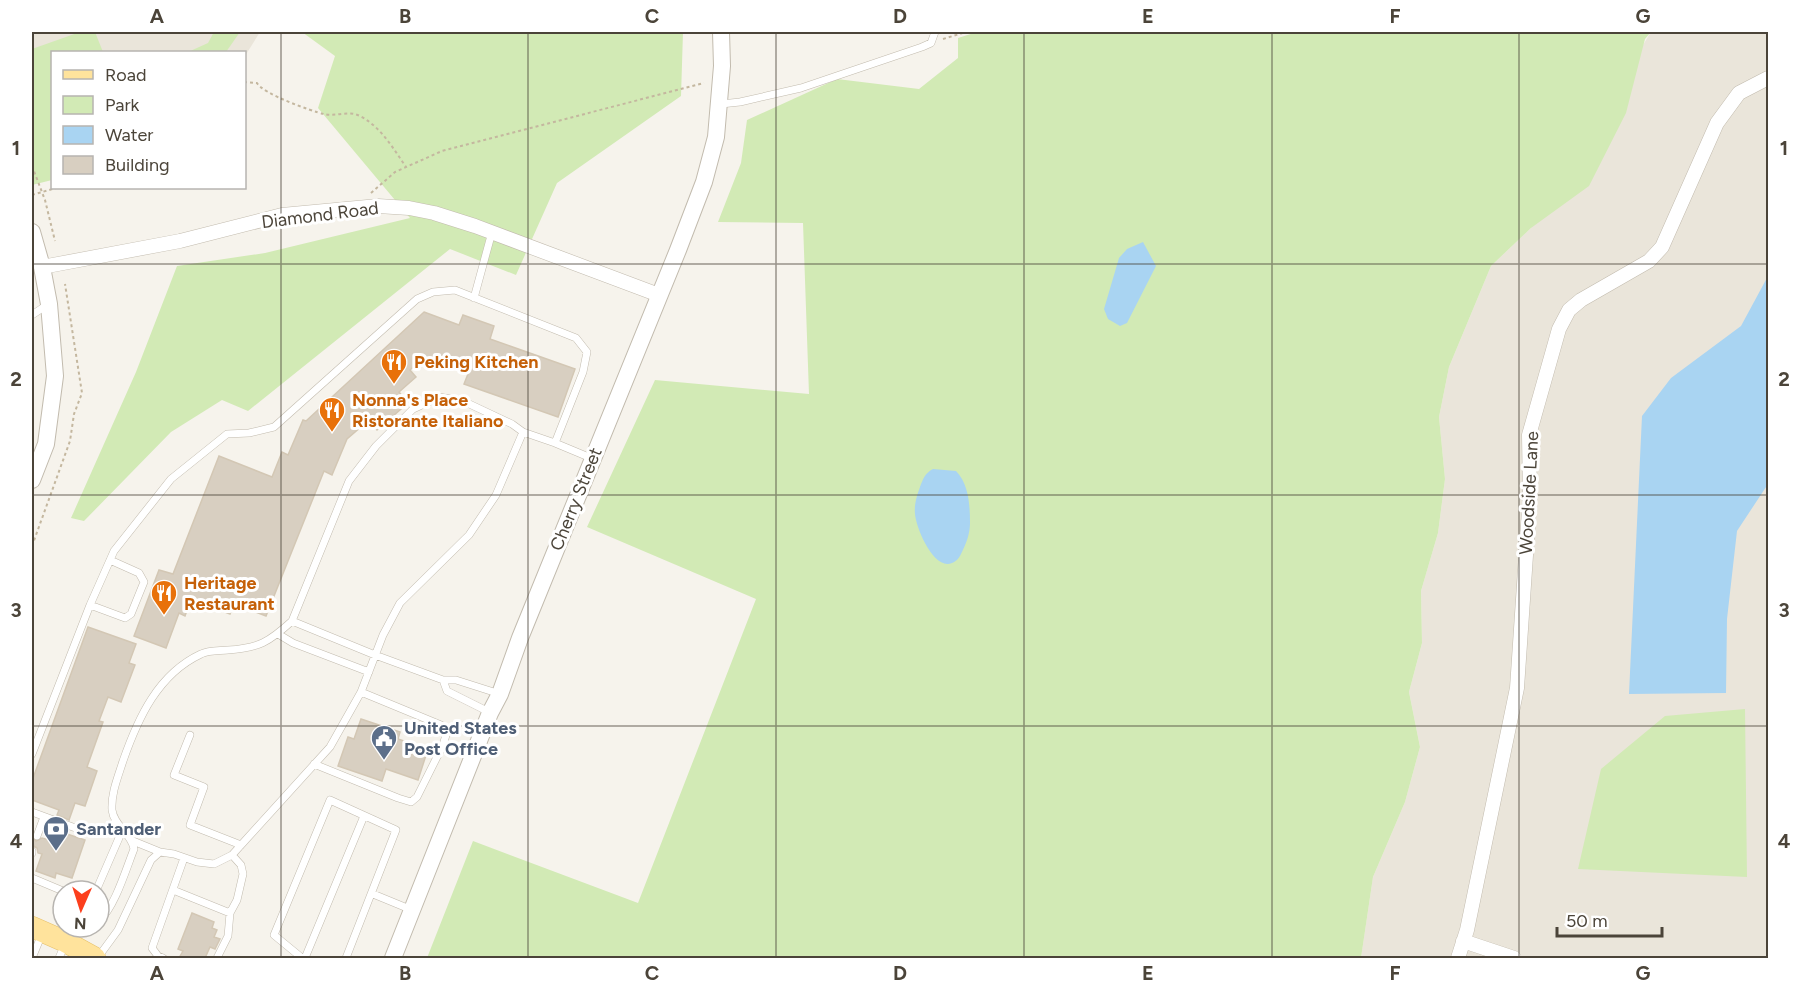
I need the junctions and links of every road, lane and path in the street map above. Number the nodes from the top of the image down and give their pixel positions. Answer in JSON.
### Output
{"nodes":[{"id":1,"x":721,"y":32,"type":"edge"},
{"id":2,"x":935,"y":32,"type":"edge"},
{"id":3,"x":966,"y":32,"type":"edge"},
{"id":4,"x":931,"y":43,"type":"junction"},
{"id":5,"x":721,"y":77,"type":"junction"},
{"id":6,"x":1768,"y":78,"type":"edge"},
{"id":7,"x":246,"y":82,"type":"edge"},
{"id":8,"x":720,"y":104,"type":"junction"},
{"id":9,"x":32,"y":166,"type":"edge"},
{"id":10,"x":406,"y":167,"type":"junction"},
{"id":11,"x":52,"y":189,"type":"edge"},
{"id":12,"x":42,"y":192,"type":"junction"},
{"id":13,"x":32,"y":195,"type":"edge"},
{"id":14,"x":353,"y":208,"type":"junction"},
{"id":15,"x":32,"y":232,"type":"edge"},
{"id":16,"x":492,"y":232,"type":"junction"},
{"id":17,"x":55,"y":241,"type":"dead end"},
{"id":18,"x":42,"y":267,"type":"junction"},
{"id":19,"x":659,"y":295,"type":"junction"},
{"id":20,"x":474,"y":298,"type":"junction"},
{"id":21,"x":49,"y":304,"type":"junction"},
{"id":22,"x":32,"y":315,"type":"edge"},
{"id":23,"x":523,"y":432,"type":"junction"},
{"id":24,"x":555,"y":443,"type":"junction"},
{"id":25,"x":37,"y":454,"type":"edge"},
{"id":26,"x":592,"y":459,"type":"junction"},
{"id":27,"x":32,"y":480,"type":"edge"},
{"id":28,"x":110,"y":560,"type":"junction"},
{"id":29,"x":90,"y":605,"type":"junction"},
{"id":30,"x":292,"y":621,"type":"junction"},
{"id":31,"x":278,"y":634,"type":"junction"},
{"id":32,"x":375,"y":656,"type":"junction"},
{"id":33,"x":369,"y":672,"type":"junction"},
{"id":34,"x":443,"y":680,"type":"junction"},
{"id":35,"x":361,"y":692,"type":"junction"},
{"id":36,"x":500,"y":694,"type":"junction"},
{"id":37,"x":490,"y":712,"type":"junction"},
{"id":38,"x":190,"y":735,"type":"dead end"},
{"id":39,"x":32,"y":754,"type":"edge"},
{"id":40,"x":314,"y":764,"type":"junction"},
{"id":41,"x":32,"y":812,"type":"edge"},
{"id":42,"x":364,"y":816,"type":"junction"},
{"id":43,"x":44,"y":817,"type":"junction"},
{"id":44,"x":117,"y":822,"type":"junction"},
{"id":45,"x":122,"y":831,"type":"junction"},
{"id":46,"x":37,"y":836,"type":"dead end"},
{"id":47,"x":133,"y":841,"type":"junction"},
{"id":48,"x":241,"y":845,"type":"junction"},
{"id":49,"x":160,"y":852,"type":"junction"},
{"id":50,"x":232,"y":855,"type":"junction"},
{"id":51,"x":184,"y":858,"type":"junction"},
{"id":52,"x":32,"y":878,"type":"edge"},
{"id":53,"x":101,"y":879,"type":"edge"},
{"id":54,"x":51,"y":886,"type":"edge"},
{"id":55,"x":172,"y":890,"type":"junction"},
{"id":56,"x":373,"y":894,"type":"junction"},
{"id":57,"x":111,"y":901,"type":"edge"},
{"id":58,"x":412,"y":910,"type":"junction"},
{"id":59,"x":230,"y":913,"type":"junction"},
{"id":60,"x":50,"y":939,"type":"edge"},
{"id":61,"x":1463,"y":941,"type":"junction"},
{"id":62,"x":32,"y":958,"type":"edge"},
{"id":63,"x":96,"y":958,"type":"edge"},
{"id":64,"x":163,"y":958,"type":"edge"},
{"id":65,"x":217,"y":958,"type":"edge"},
{"id":66,"x":304,"y":958,"type":"edge"},
{"id":67,"x":346,"y":958,"type":"edge"},
{"id":68,"x":393,"y":958,"type":"edge"},
{"id":69,"x":1458,"y":958,"type":"edge"},
{"id":70,"x":1514,"y":958,"type":"edge"}],
"edges":[{"from":1,"to":5,"type":"street","name":"Cherry Street"},
{"from":2,"to":4,"type":"lane"},
{"from":3,"to":4,"type":"path"},
{"from":4,"to":8,"type":"lane"},
{"from":5,"to":8,"type":"street","name":"Cherry Street"},
{"from":5,"to":10,"type":"path"},
{"from":6,"to":61,"type":"street","name":"Woodside Lane"},
{"from":7,"to":10,"type":"path"},
{"from":8,"to":19,"type":"street","name":"Cherry Street"},
{"from":9,"to":12,"type":"path"},
{"from":10,"to":14,"type":"path"},
{"from":11,"to":12,"type":"path"},
{"from":12,"to":13,"type":"path"},
{"from":12,"to":17,"type":"path"},
{"from":14,"to":16,"type":"street","name":"Diamond Road"},
{"from":14,"to":18,"type":"street","name":"Diamond Road"},
{"from":15,"to":18,"type":"street"},
{"from":16,"to":19,"type":"street","name":"Diamond Road"},
{"from":16,"to":20,"type":"lane"},
{"from":18,"to":21,"type":"street"},
{"from":19,"to":26,"type":"street","name":"Cherry Street"},
{"from":20,"to":24,"type":"lane"},
{"from":20,"to":28,"type":"lane"},
{"from":21,"to":22,"type":"lane"},
{"from":21,"to":25,"type":"street"},
{"from":23,"to":24,"type":"lane"},
{"from":23,"to":30,"type":"lane"},
{"from":23,"to":32,"type":"lane"},
{"from":24,"to":26,"type":"lane"},
{"from":25,"to":27,"type":"street"},
{"from":26,"to":36,"type":"street","name":"Cherry Street"},
{"from":28,"to":29,"type":"lane"},
{"from":28,"to":29,"type":"lane"},
{"from":29,"to":39,"type":"lane"},
{"from":30,"to":31,"type":"lane"},
{"from":30,"to":32,"type":"lane"},
{"from":31,"to":33,"type":"lane"},
{"from":31,"to":44,"type":"lane"},
{"from":32,"to":33,"type":"lane"},
{"from":32,"to":34,"type":"lane"},
{"from":33,"to":35,"type":"lane"},
{"from":34,"to":36,"type":"lane"},
{"from":34,"to":37,"type":"lane"},
{"from":35,"to":40,"type":"lane"},
{"from":35,"to":40,"type":"lane"},
{"from":36,"to":37,"type":"street","name":"Cherry Street"},
{"from":37,"to":58,"type":"street","name":"Cherry Street"},
{"from":38,"to":48,"type":"lane"},
{"from":40,"to":48,"type":"lane"},
{"from":41,"to":43,"type":"lane"},
{"from":42,"to":56,"type":"lane"},
{"from":42,"to":66,"type":"lane"},
{"from":42,"to":66,"type":"lane"},
{"from":43,"to":44,"type":"lane"},
{"from":43,"to":46,"type":"lane"},
{"from":44,"to":45,"type":"lane"},
{"from":45,"to":47,"type":"lane"},
{"from":45,"to":53,"type":"lane"},
{"from":47,"to":49,"type":"lane"},
{"from":47,"to":57,"type":"lane"},
{"from":48,"to":50,"type":"lane"},
{"from":49,"to":51,"type":"lane"},
{"from":49,"to":63,"type":"lane"},
{"from":50,"to":51,"type":"lane"},
{"from":50,"to":59,"type":"lane"},
{"from":51,"to":55,"type":"lane"},
{"from":52,"to":54,"type":"lane"},
{"from":55,"to":59,"type":"lane"},
{"from":55,"to":64,"type":"lane"},
{"from":56,"to":58,"type":"lane"},
{"from":56,"to":67,"type":"lane"},
{"from":58,"to":68,"type":"street","name":"Cherry Street"},
{"from":59,"to":65,"type":"lane"},
{"from":60,"to":62,"type":"lane"},
{"from":60,"to":63,"type":"main road"},
{"from":61,"to":69,"type":"street","name":"Woodside Lane"},
{"from":61,"to":70,"type":"street"}]}
